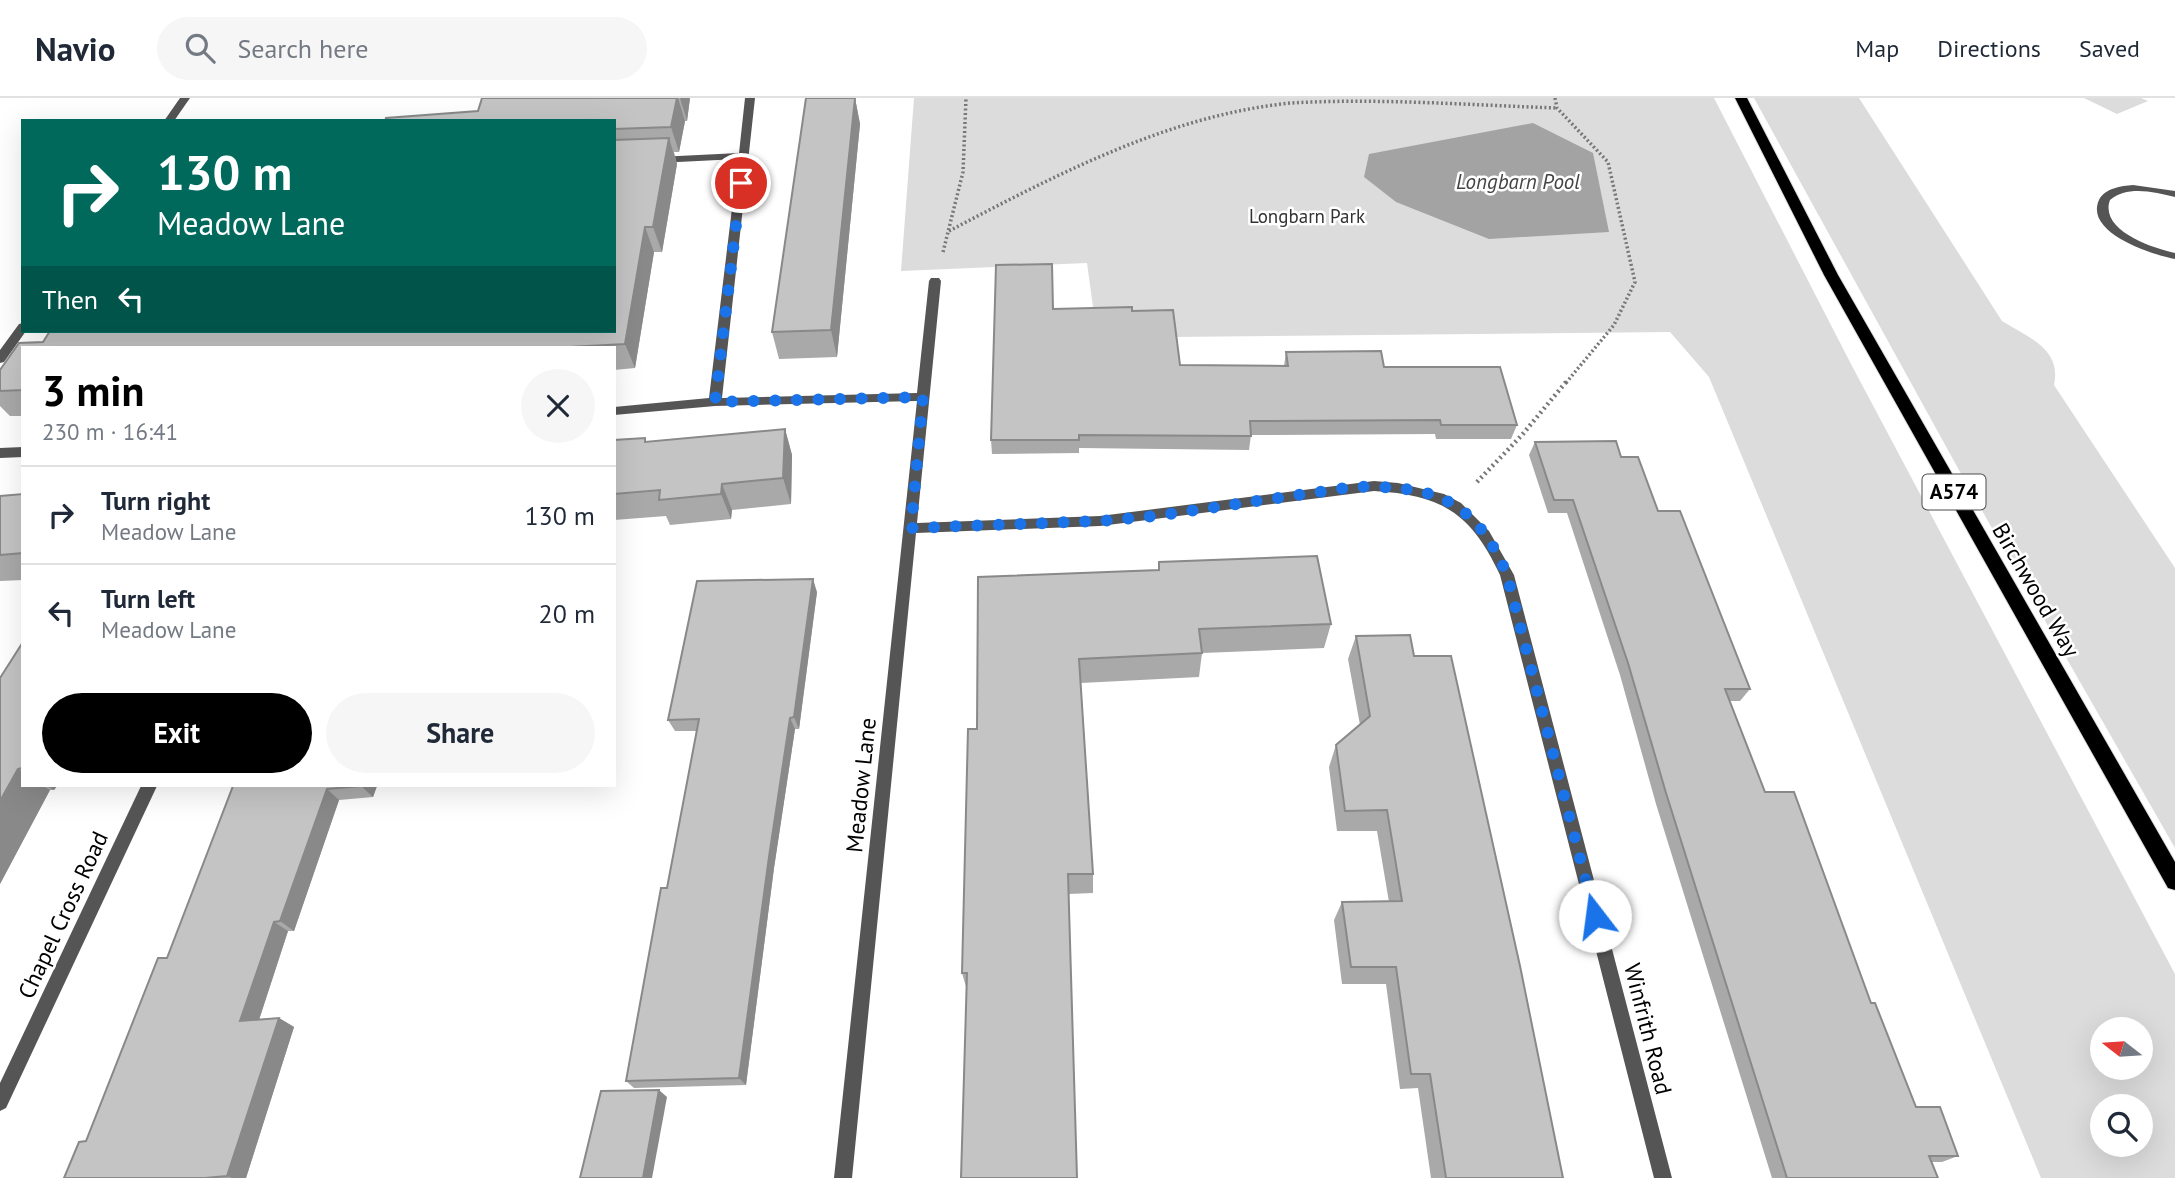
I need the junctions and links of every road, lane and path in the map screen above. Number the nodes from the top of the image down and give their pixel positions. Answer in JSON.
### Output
{"nodes":[{"id":1,"x":185,"y":98,"type":"edge"},
{"id":2,"x":750,"y":98,"type":"edge"},
{"id":3,"x":966,"y":98,"type":"edge"},
{"id":4,"x":1555,"y":98,"type":"edge"},
{"id":5,"x":1741,"y":98,"type":"edge"},
{"id":6,"x":1557,"y":108,"type":"junction"},
{"id":7,"x":170,"y":119,"type":"edge"},
{"id":8,"x":744,"y":156,"type":"junction"},
{"id":9,"x":643,"y":161,"type":"edge"},
{"id":10,"x":2175,"y":194,"type":"edge"},
{"id":11,"x":949,"y":231,"type":"junction"},
{"id":12,"x":2175,"y":256,"type":"edge"},
{"id":13,"x":935,"y":281,"type":"joint"},
{"id":14,"x":21,"y":330,"type":"edge"},
{"id":15,"x":0,"y":359,"type":"edge"},
{"id":16,"x":923,"y":397,"type":"junction"},
{"id":17,"x":715,"y":402,"type":"junction"},
{"id":18,"x":616,"y":411,"type":"edge"},
{"id":19,"x":21,"y":452,"type":"edge"},
{"id":20,"x":0,"y":453,"type":"edge"},
{"id":21,"x":1455,"y":505,"type":"junction"},
{"id":22,"x":911,"y":528,"type":"junction"},
{"id":23,"x":149,"y":787,"type":"edge"},
{"id":24,"x":2175,"y":881,"type":"edge"},
{"id":25,"x":0,"y":1102,"type":"edge"},
{"id":26,"x":843,"y":1178,"type":"edge"},
{"id":27,"x":1663,"y":1178,"type":"edge"}],
"edges":[{"from":1,"to":7,"type":"street"},
{"from":2,"to":8,"type":"street"},
{"from":3,"to":11,"type":"path"},
{"from":4,"to":6,"type":"path"},
{"from":5,"to":24,"type":"main road","name":"Birchwood Way","number":"A574"},
{"from":6,"to":11,"type":"path"},
{"from":6,"to":21,"type":"path"},
{"from":8,"to":9,"type":"street"},
{"from":8,"to":17,"type":"street"},
{"from":10,"to":12,"type":"street"},
{"from":11,"to":13,"type":"path"},
{"from":13,"to":16,"type":"street","name":"Meadow Lane"},
{"from":14,"to":15,"type":"street"},
{"from":16,"to":17,"type":"street"},
{"from":16,"to":22,"type":"street","name":"Meadow Lane"},
{"from":17,"to":18,"type":"street"},
{"from":19,"to":20,"type":"street"},
{"from":21,"to":22,"type":"street","name":"Winfrith Road"},
{"from":21,"to":27,"type":"street","name":"Winfrith Road"},
{"from":22,"to":26,"type":"street","name":"Meadow Lane"},
{"from":23,"to":25,"type":"street","name":"Chapel Cross Road"}]}
